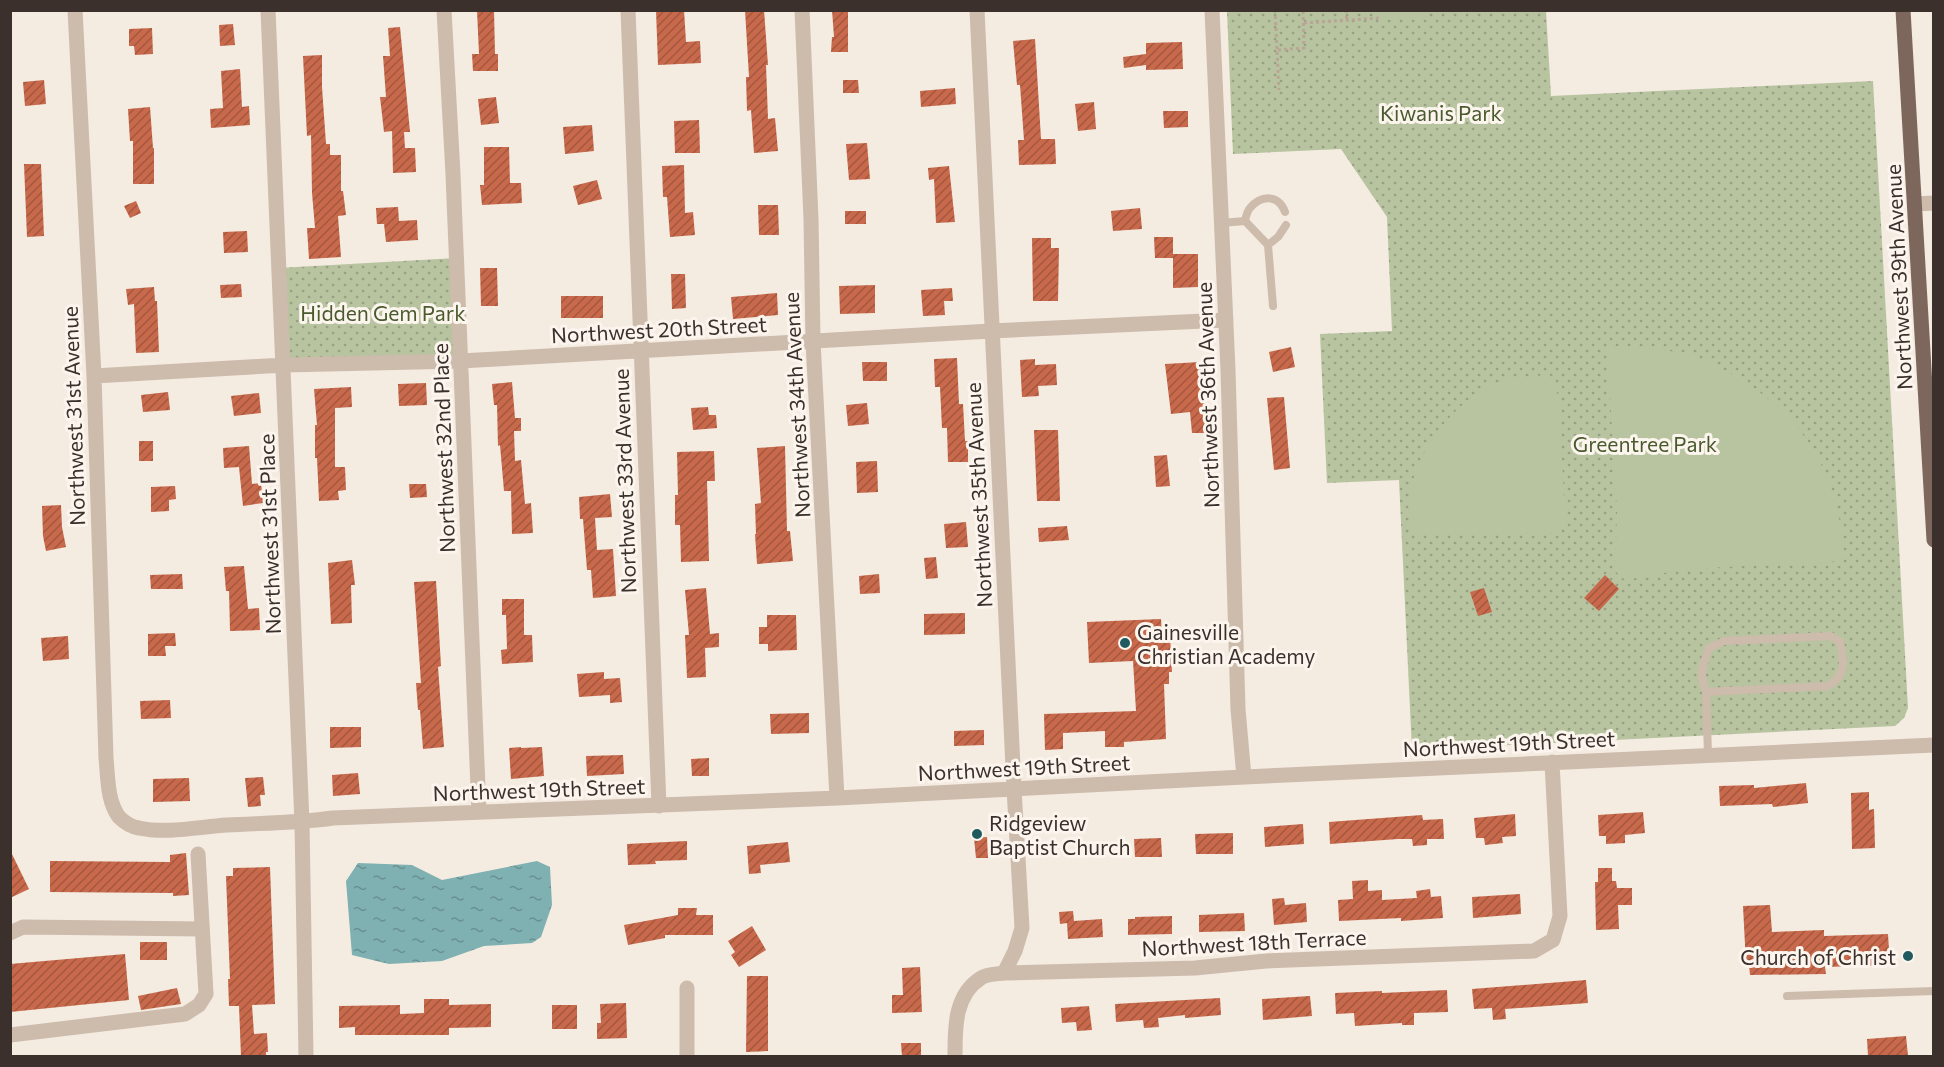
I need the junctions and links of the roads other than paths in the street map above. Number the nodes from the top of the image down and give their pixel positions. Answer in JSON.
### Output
{"nodes":[{"id":1,"x":75,"y":10,"type":"edge"},
{"id":2,"x":268,"y":10,"type":"edge"},
{"id":3,"x":444,"y":10,"type":"edge"},
{"id":4,"x":628,"y":10,"type":"edge"},
{"id":5,"x":802,"y":10,"type":"edge"},
{"id":6,"x":977,"y":10,"type":"edge"},
{"id":7,"x":1212,"y":10,"type":"edge"},
{"id":8,"x":1904,"y":10,"type":"edge"},
{"id":9,"x":1934,"y":203,"type":"edge"},
{"id":10,"x":1914,"y":204,"type":"junction"},
{"id":11,"x":1285,"y":212,"type":"dead end"},
{"id":12,"x":1245,"y":221,"type":"junction"},
{"id":13,"x":1221,"y":222,"type":"junction"},
{"id":14,"x":1286,"y":225,"type":"dead end"},
{"id":15,"x":1268,"y":245,"type":"junction"},
{"id":16,"x":1273,"y":306,"type":"dead end"},
{"id":17,"x":1226,"y":320,"type":"junction"},
{"id":18,"x":991,"y":331,"type":"junction"},
{"id":19,"x":813,"y":341,"type":"junction"},
{"id":20,"x":640,"y":351,"type":"junction"},
{"id":21,"x":460,"y":361,"type":"junction"},
{"id":22,"x":284,"y":365,"type":"junction"},
{"id":23,"x":94,"y":376,"type":"junction"},
{"id":24,"x":1934,"y":540,"type":"edge"},
{"id":25,"x":1706,"y":692,"type":"junction"},
{"id":26,"x":1934,"y":745,"type":"edge"},
{"id":27,"x":1708,"y":755,"type":"junction"},
{"id":28,"x":1552,"y":762,"type":"junction"},
{"id":29,"x":1244,"y":777,"type":"junction"},
{"id":30,"x":1014,"y":788,"type":"junction"},
{"id":31,"x":837,"y":798,"type":"junction"},
{"id":32,"x":658,"y":806,"type":"junction"},
{"id":33,"x":479,"y":812,"type":"junction"},
{"id":34,"x":120,"y":817,"type":"joint"},
{"id":35,"x":302,"y":823,"type":"junction"},
{"id":36,"x":198,"y":854,"type":"dead end"},
{"id":37,"x":202,"y":929,"type":"junction"},
{"id":38,"x":10,"y":933,"type":"edge"},
{"id":39,"x":1004,"y":973,"type":"junction"},
{"id":40,"x":687,"y":988,"type":"dead end"},
{"id":41,"x":1934,"y":991,"type":"edge"},
{"id":42,"x":1788,"y":996,"type":"dead end"},
{"id":43,"x":10,"y":1035,"type":"edge"},
{"id":44,"x":306,"y":1056,"type":"edge"},
{"id":45,"x":687,"y":1056,"type":"edge"},
{"id":46,"x":955,"y":1056,"type":"edge"}],
"edges":[{"from":1,"to":23,"type":"street","name":"Northwest 31st Avenue"},
{"from":2,"to":22,"type":"street","name":"Northwest 31st Place"},
{"from":3,"to":21,"type":"street","name":"Northwest 32nd Place"},
{"from":4,"to":20,"type":"street","name":"Northwest 33rd Avenue"},
{"from":5,"to":19,"type":"street","name":"Northwest 34th Avenue"},
{"from":6,"to":18,"type":"street","name":"Northwest 35th Avenue"},
{"from":7,"to":13,"type":"street","name":"Northwest 36th Avenue"},
{"from":8,"to":10,"type":"main road","name":"Northwest 39th Avenue"},
{"from":9,"to":10,"type":"street"},
{"from":10,"to":24,"type":"main road","name":"Northwest 39th Avenue"},
{"from":11,"to":12,"type":"lane"},
{"from":12,"to":13,"type":"lane"},
{"from":12,"to":15,"type":"lane"},
{"from":13,"to":17,"type":"street","name":"Northwest 36th Avenue"},
{"from":14,"to":15,"type":"lane"},
{"from":15,"to":16,"type":"lane"},
{"from":17,"to":18,"type":"street","name":"Northwest 20th Street"},
{"from":17,"to":29,"type":"street","name":"Northwest 36th Avenue"},
{"from":18,"to":19,"type":"street","name":"Northwest 20th Street"},
{"from":18,"to":30,"type":"street","name":"Northwest 35th Avenue"},
{"from":19,"to":20,"type":"street","name":"Northwest 20th Street"},
{"from":19,"to":31,"type":"street","name":"Northwest 34th Avenue"},
{"from":20,"to":21,"type":"street","name":"Northwest 20th Street"},
{"from":20,"to":32,"type":"street","name":"Northwest 33rd Avenue"},
{"from":21,"to":22,"type":"street","name":"Northwest 20th Street"},
{"from":21,"to":33,"type":"street","name":"Northwest 32nd Place"},
{"from":22,"to":23,"type":"street","name":"Northwest 20th Street"},
{"from":22,"to":35,"type":"street","name":"Northwest 31st Place"},
{"from":23,"to":34,"type":"street","name":"Northwest 31st Avenue"},
{"from":25,"to":25,"type":"lane"},
{"from":25,"to":27,"type":"lane"},
{"from":26,"to":27,"type":"street","name":"Northwest 19th Street"},
{"from":27,"to":28,"type":"street","name":"Northwest 19th Street"},
{"from":28,"to":29,"type":"street","name":"Northwest 19th Street"},
{"from":28,"to":39,"type":"street","name":"Northwest 18th Terrace"},
{"from":29,"to":30,"type":"street","name":"Northwest 19th Street"},
{"from":30,"to":31,"type":"street","name":"Northwest 19th Street"},
{"from":30,"to":39,"type":"street","name":"Northwest 35th Avenue"},
{"from":31,"to":32,"type":"street","name":"Northwest 19th Street"},
{"from":32,"to":33,"type":"street","name":"Northwest 19th Street"},
{"from":33,"to":35,"type":"street","name":"Northwest 19th Street"},
{"from":34,"to":35,"type":"street","name":"Northwest 19th Street"},
{"from":35,"to":44,"type":"street","name":"Northwest 31st Place"},
{"from":36,"to":37,"type":"street"},
{"from":37,"to":38,"type":"street"},
{"from":37,"to":43,"type":"street"},
{"from":39,"to":46,"type":"street","name":"Northwest 18th Terrace"},
{"from":40,"to":45,"type":"street"},
{"from":41,"to":42,"type":"lane"}]}
